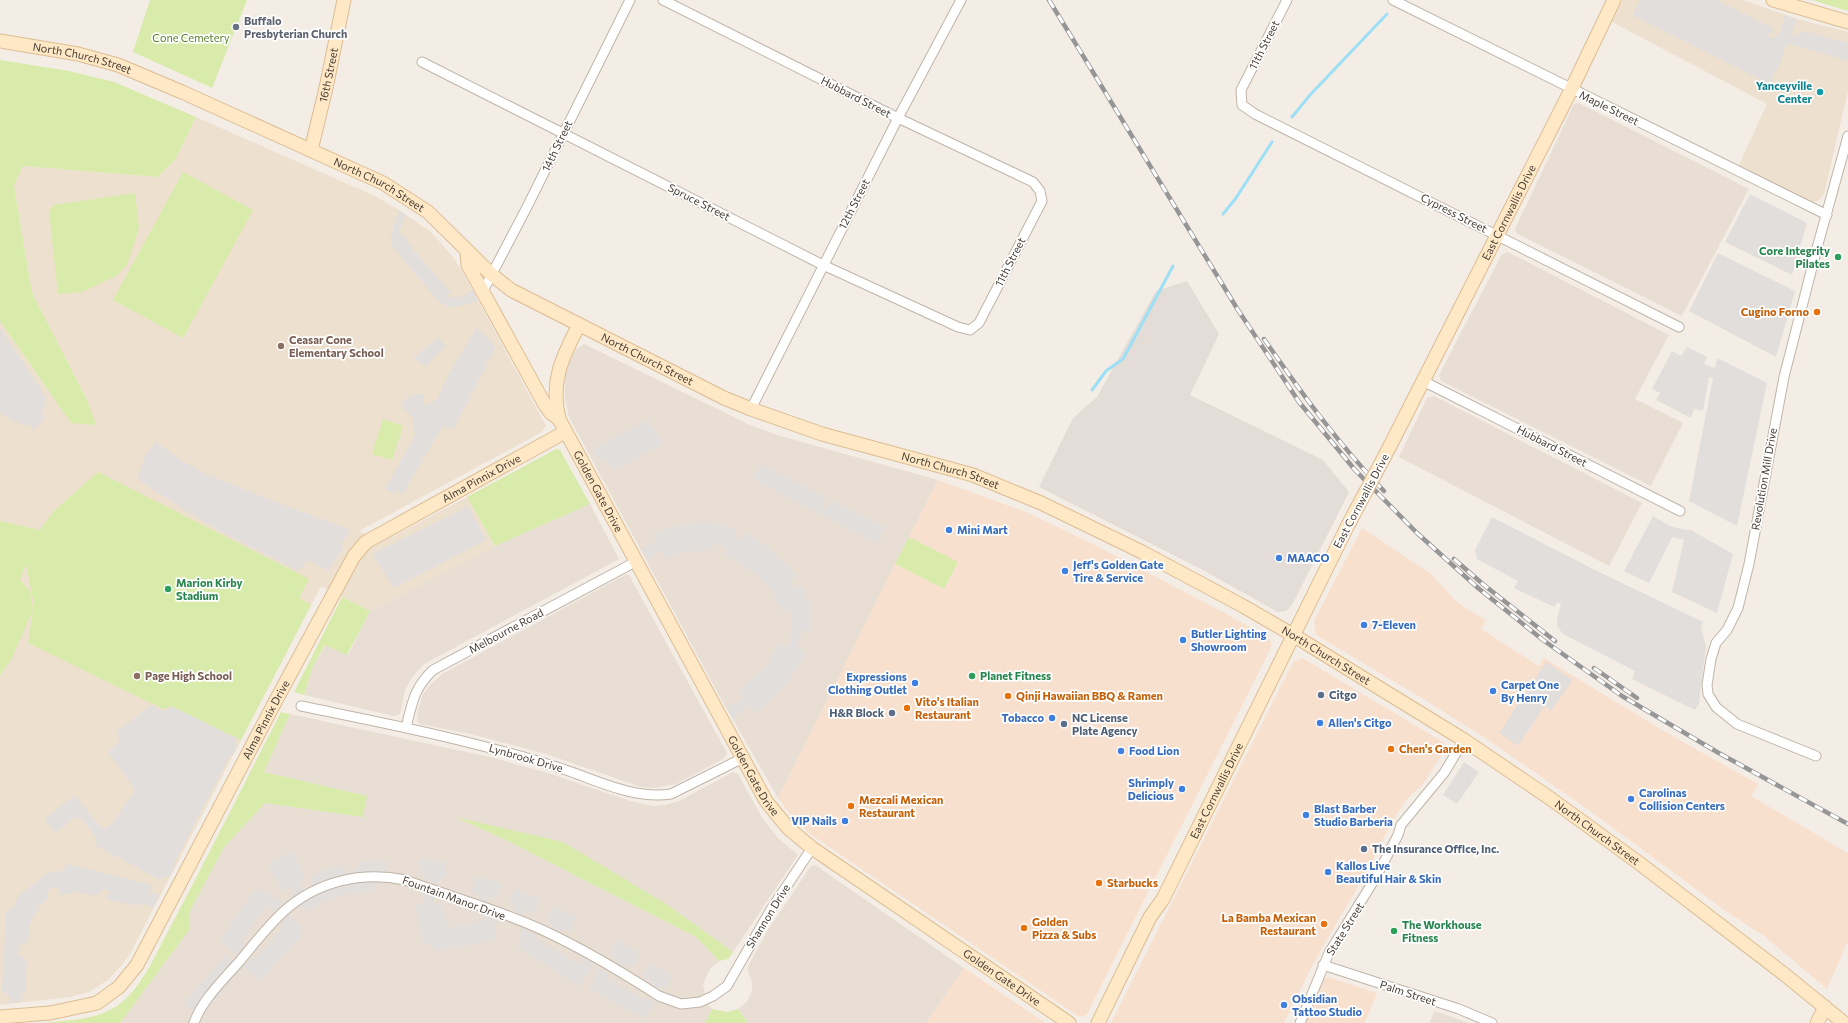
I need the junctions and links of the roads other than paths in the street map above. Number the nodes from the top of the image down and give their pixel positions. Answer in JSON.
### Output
{"nodes":[{"id":1,"x":344,"y":0,"type":"edge"},
{"id":2,"x":630,"y":0,"type":"edge"},
{"id":3,"x":663,"y":0,"type":"edge"},
{"id":4,"x":961,"y":0,"type":"edge"},
{"id":5,"x":1287,"y":0,"type":"edge"},
{"id":6,"x":1393,"y":0,"type":"edge"},
{"id":7,"x":1614,"y":0,"type":"edge"},
{"id":8,"x":1773,"y":0,"type":"edge"},
{"id":9,"x":1848,"y":22,"type":"edge"},
{"id":10,"x":0,"y":41,"type":"edge"},
{"id":11,"x":422,"y":62,"type":"dead end"},
{"id":12,"x":1241,"y":90,"type":"joint"},
{"id":13,"x":1571,"y":90,"type":"junction"},
{"id":14,"x":898,"y":118,"type":"junction"},
{"id":15,"x":563,"y":134,"type":"junction"},
{"id":16,"x":1848,"y":136,"type":"edge"},
{"id":17,"x":311,"y":150,"type":"junction"},
{"id":18,"x":1042,"y":201,"type":"joint"},
{"id":19,"x":1826,"y":215,"type":"junction"},
{"id":20,"x":1497,"y":236,"type":"junction"},
{"id":21,"x":467,"y":251,"type":"junction"},
{"id":22,"x":823,"y":265,"type":"junction"},
{"id":23,"x":491,"y":274,"type":"junction"},
{"id":24,"x":483,"y":290,"type":"junction"},
{"id":25,"x":979,"y":323,"type":"joint"},
{"id":26,"x":578,"y":325,"type":"junction"},
{"id":27,"x":1679,"y":327,"type":"dead end"},
{"id":28,"x":1423,"y":381,"type":"junction"},
{"id":29,"x":751,"y":409,"type":"junction"},
{"id":30,"x":559,"y":419,"type":"junction"},
{"id":31,"x":565,"y":432,"type":"junction"},
{"id":32,"x":1680,"y":511,"type":"dead end"},
{"id":33,"x":636,"y":561,"type":"junction"},
{"id":34,"x":1293,"y":635,"type":"junction"},
{"id":35,"x":301,"y":706,"type":"dead end"},
{"id":36,"x":406,"y":728,"type":"junction"},
{"id":37,"x":1464,"y":740,"type":"junction"},
{"id":38,"x":1816,"y":756,"type":"dead end"},
{"id":39,"x":743,"y":758,"type":"junction"},
{"id":40,"x":812,"y":848,"type":"junction"},
{"id":41,"x":1323,"y":964,"type":"junction"},
{"id":42,"x":727,"y":986,"type":"joint"},
{"id":43,"x":1825,"y":1007,"type":"junction"},
{"id":44,"x":0,"y":1017,"type":"edge"},
{"id":45,"x":194,"y":1023,"type":"edge"},
{"id":46,"x":1069,"y":1023,"type":"edge"},
{"id":47,"x":1098,"y":1023,"type":"edge"},
{"id":48,"x":1300,"y":1023,"type":"edge"},
{"id":49,"x":1492,"y":1023,"type":"edge"},
{"id":50,"x":1817,"y":1023,"type":"edge"},
{"id":51,"x":1844,"y":1023,"type":"edge"}],
"edges":[{"from":1,"to":17,"type":"main road","name":"16th Street"},
{"from":2,"to":15,"type":"street","name":"14th Street"},
{"from":3,"to":14,"type":"street","name":"Hubbard Street"},
{"from":4,"to":14,"type":"street","name":"12th Street"},
{"from":5,"to":12,"type":"street","name":"11th Street"},
{"from":6,"to":13,"type":"street","name":"Maple Street"},
{"from":7,"to":13,"type":"main road","name":"East Cornwallis Drive"},
{"from":8,"to":9,"type":"main road"},
{"from":10,"to":17,"type":"main road","name":"North Church Street"},
{"from":11,"to":15,"type":"street","name":"Spruce Street"},
{"from":12,"to":20,"type":"street","name":"Cypress Street"},
{"from":13,"to":19,"type":"street","name":"Maple Street"},
{"from":13,"to":20,"type":"main road","name":"East Cornwallis Drive"},
{"from":14,"to":18,"type":"street","name":"Hubbard Street"},
{"from":14,"to":22,"type":"street","name":"12th Street"},
{"from":15,"to":22,"type":"street","name":"Spruce Street"},
{"from":15,"to":23,"type":"street","name":"14th Street"},
{"from":16,"to":19,"type":"street","name":"Revolution Mill Drive"},
{"from":17,"to":21,"type":"main road","name":"North Church Street"},
{"from":18,"to":25,"type":"street","name":"11th Street"},
{"from":19,"to":38,"type":"street","name":"Revolution Mill Drive"},
{"from":20,"to":27,"type":"street","name":"Cypress Street"},
{"from":20,"to":28,"type":"main road","name":"East Cornwallis Drive"},
{"from":21,"to":23,"type":"main road","name":"North Church Street"},
{"from":21,"to":24,"type":"main road","name":"Golden Gate Drive"},
{"from":22,"to":25,"type":"street","name":"Spruce Street"},
{"from":22,"to":29,"type":"street","name":"12th Street"},
{"from":23,"to":24,"type":"street","name":"14th Street"},
{"from":23,"to":26,"type":"main road","name":"North Church Street"},
{"from":24,"to":30,"type":"main road","name":"Golden Gate Drive"},
{"from":26,"to":29,"type":"main road","name":"North Church Street"},
{"from":26,"to":30,"type":"main road","name":"Golden Gate Drive"},
{"from":28,"to":32,"type":"street","name":"Hubbard Street"},
{"from":28,"to":34,"type":"main road","name":"East Cornwallis Drive","bridge":true},
{"from":29,"to":34,"type":"main road","name":"North Church Street"},
{"from":30,"to":31,"type":"main road","name":"Golden Gate Drive"},
{"from":31,"to":33,"type":"main road","name":"Golden Gate Drive"},
{"from":31,"to":44,"type":"main road","name":"Alma Pinnix Drive"},
{"from":33,"to":36,"type":"street","name":"Melbourne Road"},
{"from":33,"to":39,"type":"main road","name":"Golden Gate Drive"},
{"from":34,"to":37,"type":"main road","name":"North Church Street"},
{"from":34,"to":47,"type":"main road","name":"East Cornwallis Drive"},
{"from":35,"to":36,"type":"street","name":"Lynbrook Drive"},
{"from":36,"to":39,"type":"street","name":"Lynbrook Drive"},
{"from":37,"to":41,"type":"street","name":"State Street"},
{"from":37,"to":43,"type":"main road","name":"North Church Street"},
{"from":39,"to":40,"type":"main road","name":"Golden Gate Drive"},
{"from":40,"to":42,"type":"street","name":"Shannon Drive"},
{"from":40,"to":46,"type":"main road","name":"Golden Gate Drive"},
{"from":41,"to":48,"type":"street","name":"State Street"},
{"from":41,"to":49,"type":"street","name":"Palm Street"},
{"from":42,"to":45,"type":"street","name":"Fountain Manor Drive"},
{"from":43,"to":50,"type":"main road"},
{"from":43,"to":51,"type":"main road","name":"North Church Street"}]}
